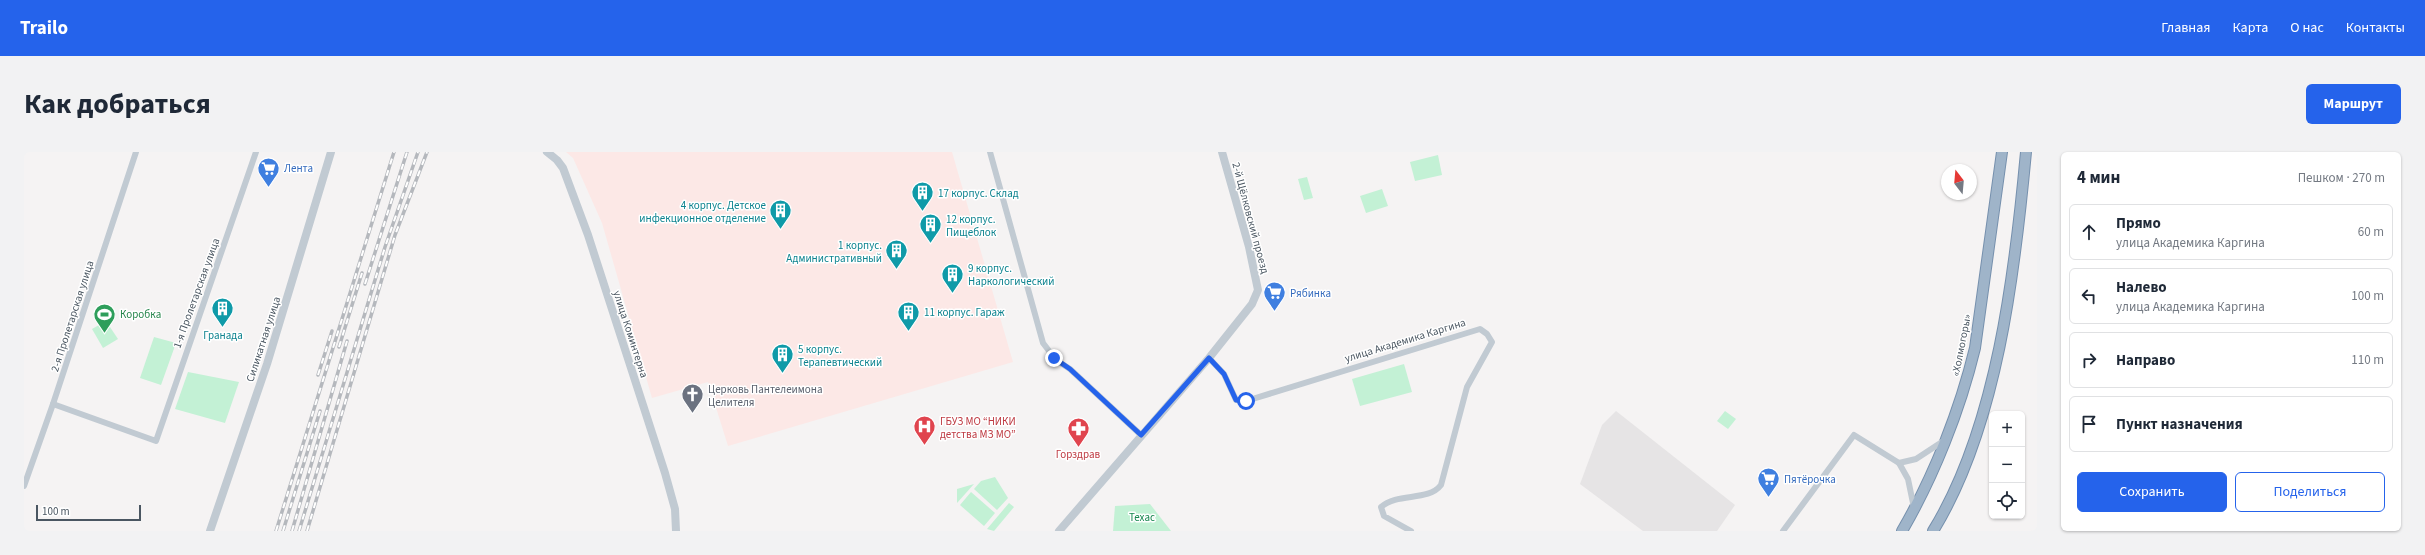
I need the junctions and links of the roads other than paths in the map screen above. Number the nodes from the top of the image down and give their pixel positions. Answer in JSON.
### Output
{"nodes":[{"id":1,"x":136,"y":152,"type":"edge"},
{"id":2,"x":256,"y":152,"type":"edge"},
{"id":3,"x":331,"y":152,"type":"edge"},
{"id":4,"x":547,"y":152,"type":"edge"},
{"id":5,"x":990,"y":152,"type":"edge"},
{"id":6,"x":1222,"y":152,"type":"edge"},
{"id":7,"x":2002,"y":152,"type":"edge"},
{"id":8,"x":2026,"y":152,"type":"edge"},
{"id":9,"x":1209,"y":358,"type":"junction"},
{"id":10,"x":53,"y":404,"type":"junction"},
{"id":11,"x":1141,"y":435,"type":"junction"},
{"id":12,"x":1946,"y":439,"type":"junction"},
{"id":13,"x":1899,"y":463,"type":"junction"},
{"id":14,"x":24,"y":486,"type":"edge"},
{"id":15,"x":1914,"y":508,"type":"junction"},
{"id":16,"x":210,"y":531,"type":"edge"},
{"id":17,"x":676,"y":531,"type":"edge"},
{"id":18,"x":1059,"y":531,"type":"edge"},
{"id":19,"x":1411,"y":531,"type":"edge"},
{"id":20,"x":1783,"y":531,"type":"edge"},
{"id":21,"x":1902,"y":531,"type":"edge"},
{"id":22,"x":1933,"y":531,"type":"edge"}],
"edges":[{"from":1,"to":10,"type":"street","name":"2-я Пролетарская улица"},
{"from":2,"to":10,"type":"street","name":"1-я Пролетарская улица"},
{"from":3,"to":16,"type":"street","name":"Силикатная улица"},
{"from":4,"to":17,"type":"street","name":"улица Коминтерна"},
{"from":5,"to":11,"type":"street"},
{"from":6,"to":9,"type":"street","name":"2-й Щёлковский проезд"},
{"from":7,"to":12,"type":"highway","name":"«Холмогоры»"},
{"from":8,"to":22,"type":"highway"},
{"from":9,"to":11,"type":"street"},
{"from":9,"to":19,"type":"street","name":"улица Академика Каргина"},
{"from":10,"to":14,"type":"street","name":"2-я Пролетарская улица"},
{"from":11,"to":18,"type":"street"},
{"from":12,"to":13,"type":"street"},
{"from":12,"to":15,"type":"highway","name":"«Холмогоры»"},
{"from":13,"to":15,"type":"street"},
{"from":13,"to":20,"type":"street"},
{"from":15,"to":21,"type":"highway","name":"«Холмогоры»"}]}
